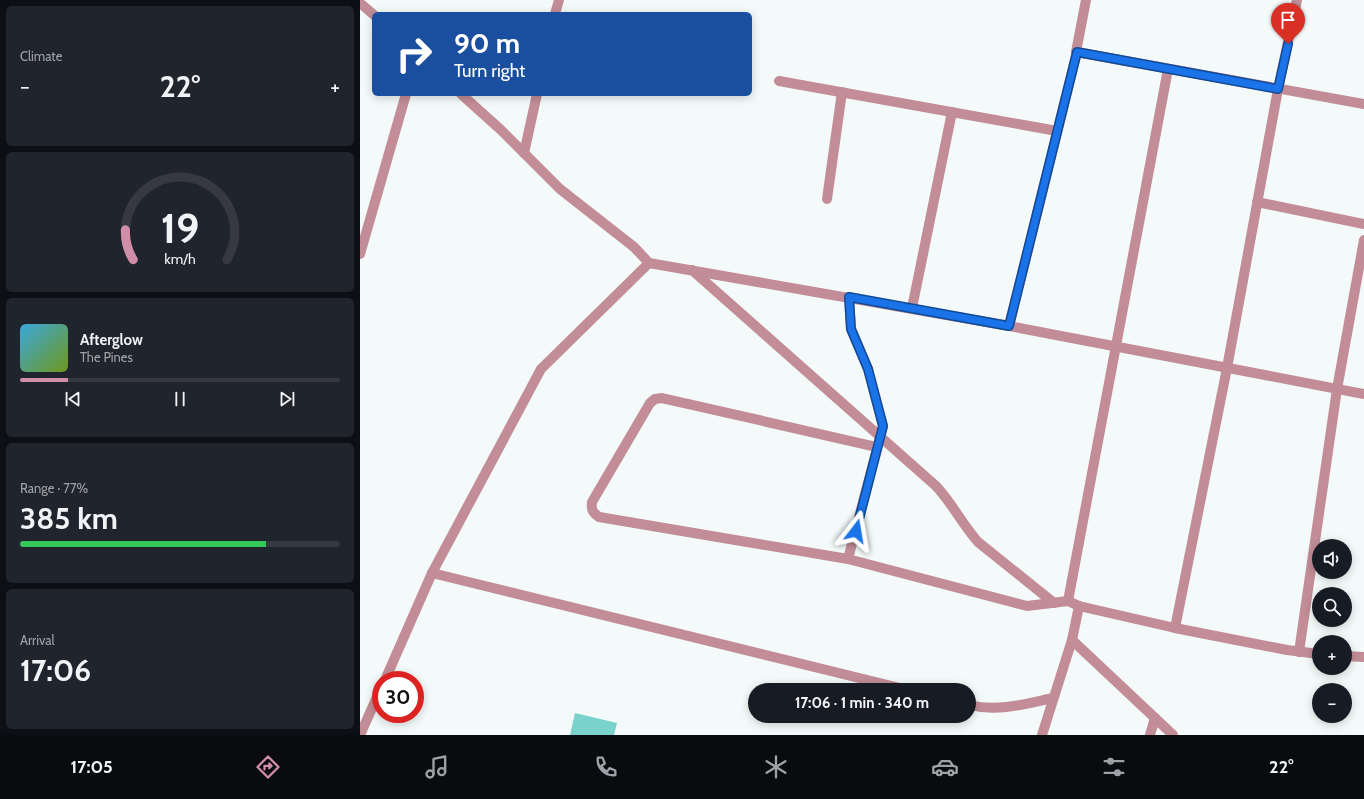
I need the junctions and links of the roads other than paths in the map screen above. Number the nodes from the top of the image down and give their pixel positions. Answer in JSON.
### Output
{"nodes":[{"id":1,"x":559,"y":0,"type":"edge"},
{"id":2,"x":1086,"y":0,"type":"edge"},
{"id":3,"x":1297,"y":0,"type":"edge"},
{"id":4,"x":360,"y":3,"type":"edge"},
{"id":5,"x":556,"y":12,"type":"edge"},
{"id":6,"x":372,"y":13,"type":"edge"},
{"id":7,"x":1077,"y":52,"type":"junction"},
{"id":8,"x":1168,"y":69,"type":"junction"},
{"id":9,"x":779,"y":81,"type":"dead end"},
{"id":10,"x":1278,"y":89,"type":"junction"},
{"id":11,"x":842,"y":92,"type":"junction"},
{"id":12,"x":405,"y":96,"type":"edge"},
{"id":13,"x":463,"y":96,"type":"edge"},
{"id":14,"x":537,"y":96,"type":"edge"},
{"id":15,"x":1364,"y":104,"type":"edge"},
{"id":16,"x":952,"y":112,"type":"junction"},
{"id":17,"x":1057,"y":131,"type":"junction"},
{"id":18,"x":524,"y":153,"type":"junction"},
{"id":19,"x":827,"y":199,"type":"dead end"},
{"id":20,"x":1257,"y":202,"type":"junction"},
{"id":21,"x":1364,"y":224,"type":"edge"},
{"id":22,"x":1364,"y":240,"type":"edge"},
{"id":23,"x":360,"y":254,"type":"edge"},
{"id":24,"x":650,"y":263,"type":"junction"},
{"id":25,"x":692,"y":270,"type":"junction"},
{"id":26,"x":849,"y":297,"type":"junction"},
{"id":27,"x":912,"y":308,"type":"junction"},
{"id":28,"x":1009,"y":326,"type":"junction"},
{"id":29,"x":1115,"y":346,"type":"junction"},
{"id":30,"x":1227,"y":368,"type":"junction"},
{"id":31,"x":1337,"y":389,"type":"junction"},
{"id":32,"x":1364,"y":394,"type":"edge"},
{"id":33,"x":880,"y":436,"type":"junction"},
{"id":34,"x":877,"y":447,"type":"junction"},
{"id":35,"x":848,"y":559,"type":"junction"},
{"id":36,"x":432,"y":572,"type":"junction"},
{"id":37,"x":1068,"y":601,"type":"junction"},
{"id":38,"x":1054,"y":603,"type":"junction"},
{"id":39,"x":1079,"y":606,"type":"junction"},
{"id":40,"x":1175,"y":628,"type":"junction"},
{"id":41,"x":1072,"y":640,"type":"junction"},
{"id":42,"x":1299,"y":652,"type":"junction"},
{"id":43,"x":1312,"y":653,"type":"edge"},
{"id":44,"x":1352,"y":656,"type":"edge"},
{"id":45,"x":1364,"y":657,"type":"edge"},
{"id":46,"x":389,"y":671,"type":"edge"},
{"id":47,"x":880,"y":683,"type":"edge"},
{"id":48,"x":1053,"y":698,"type":"junction"},
{"id":49,"x":976,"y":706,"type":"edge"},
{"id":50,"x":372,"y":708,"type":"edge"},
{"id":51,"x":1155,"y":718,"type":"junction"},
{"id":52,"x":360,"y":735,"type":"edge"},
{"id":53,"x":1042,"y":735,"type":"edge"},
{"id":54,"x":1150,"y":735,"type":"edge"},
{"id":55,"x":1173,"y":735,"type":"edge"}],
"edges":[{"from":1,"to":5,"type":"street"},
{"from":2,"to":7,"type":"street"},
{"from":3,"to":10,"type":"street"},
{"from":4,"to":6,"type":"street"},
{"from":7,"to":8,"type":"street"},
{"from":7,"to":17,"type":"street"},
{"from":8,"to":10,"type":"street"},
{"from":8,"to":29,"type":"street"},
{"from":9,"to":11,"type":"street"},
{"from":10,"to":15,"type":"street"},
{"from":10,"to":20,"type":"street"},
{"from":11,"to":16,"type":"street"},
{"from":11,"to":19,"type":"street"},
{"from":12,"to":23,"type":"street"},
{"from":13,"to":18,"type":"street"},
{"from":14,"to":18,"type":"street"},
{"from":16,"to":17,"type":"street"},
{"from":16,"to":27,"type":"street"},
{"from":17,"to":28,"type":"street"},
{"from":18,"to":24,"type":"street"},
{"from":20,"to":21,"type":"street"},
{"from":20,"to":30,"type":"street"},
{"from":22,"to":31,"type":"street"},
{"from":24,"to":25,"type":"street"},
{"from":24,"to":36,"type":"street"},
{"from":25,"to":26,"type":"street"},
{"from":25,"to":33,"type":"street"},
{"from":26,"to":27,"type":"street"},
{"from":26,"to":33,"type":"street"},
{"from":27,"to":28,"type":"street"},
{"from":28,"to":29,"type":"street"},
{"from":29,"to":30,"type":"street"},
{"from":29,"to":37,"type":"street"},
{"from":30,"to":31,"type":"street"},
{"from":30,"to":40,"type":"street"},
{"from":31,"to":32,"type":"street"},
{"from":31,"to":42,"type":"street"},
{"from":33,"to":34,"type":"street"},
{"from":33,"to":38,"type":"street"},
{"from":34,"to":35,"type":"street"},
{"from":34,"to":35,"type":"street"},
{"from":35,"to":38,"type":"street"},
{"from":36,"to":46,"type":"street"},
{"from":36,"to":47,"type":"street"},
{"from":37,"to":38,"type":"street"},
{"from":37,"to":39,"type":"street"},
{"from":39,"to":40,"type":"street"},
{"from":39,"to":41,"type":"street"},
{"from":40,"to":42,"type":"street"},
{"from":41,"to":48,"type":"street"},
{"from":41,"to":51,"type":"street"},
{"from":42,"to":43,"type":"street"},
{"from":44,"to":45,"type":"street"},
{"from":48,"to":49,"type":"street"},
{"from":48,"to":53,"type":"street"},
{"from":50,"to":52,"type":"street"},
{"from":51,"to":54,"type":"street"},
{"from":51,"to":55,"type":"street"}]}
